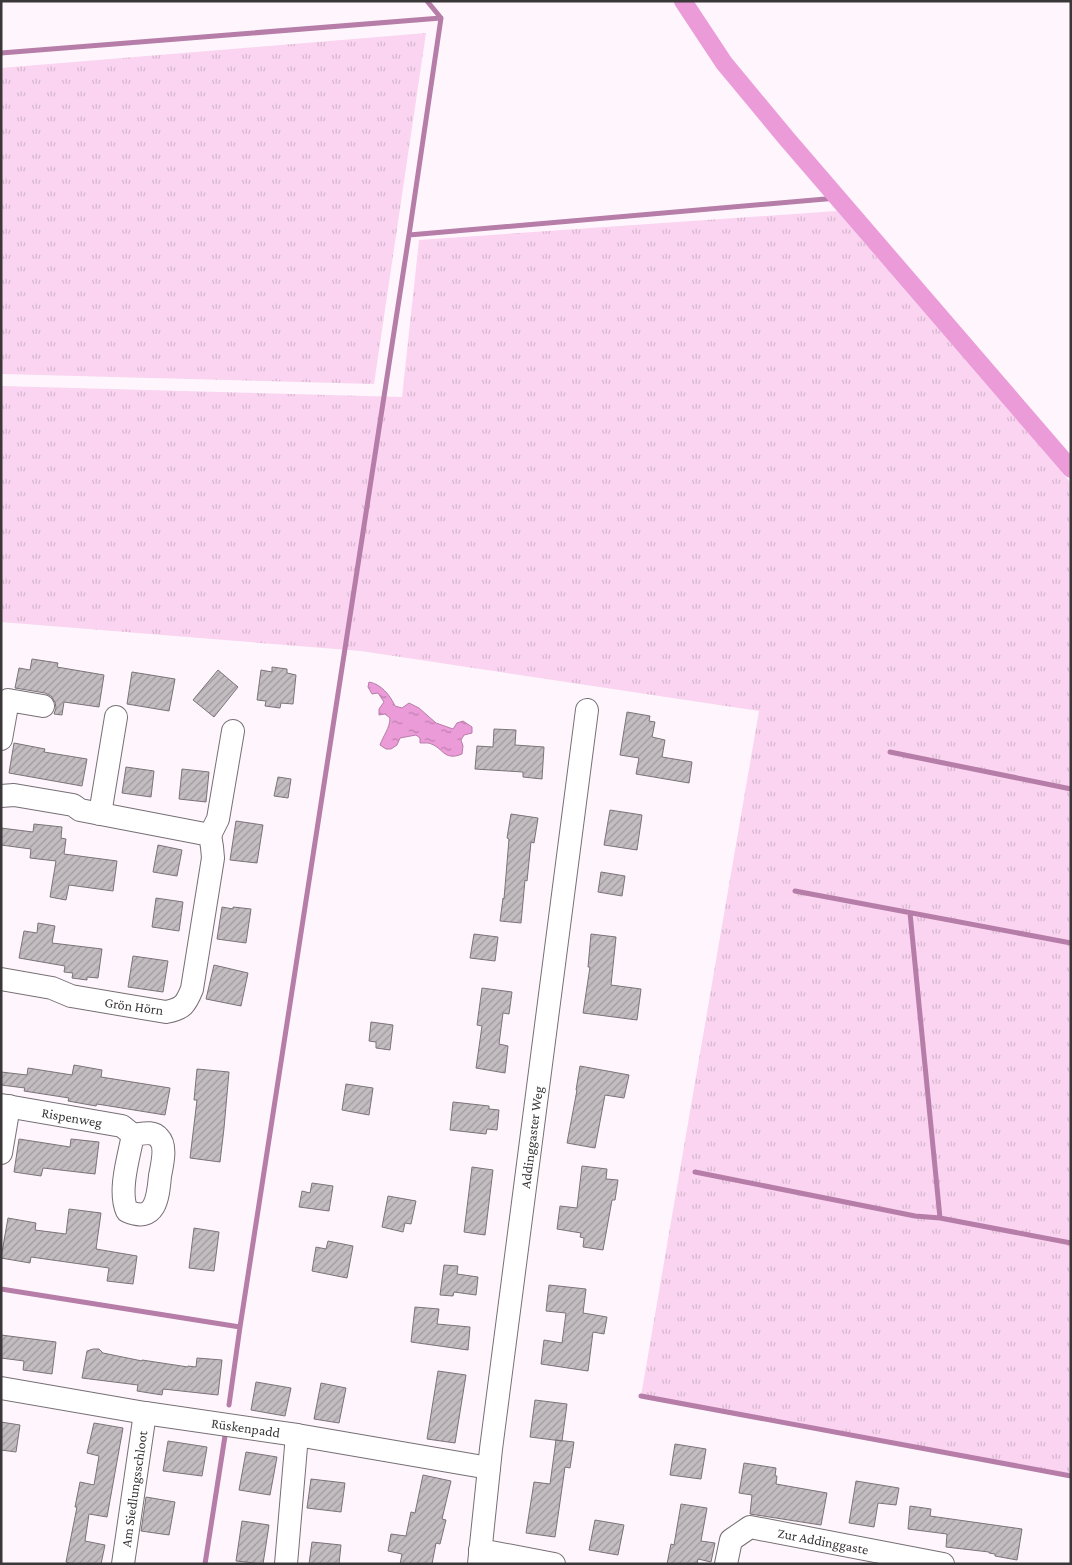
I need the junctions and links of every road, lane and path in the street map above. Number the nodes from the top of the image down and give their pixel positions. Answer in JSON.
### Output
{"nodes":[{"id":1,"x":44,"y":706,"type":"dead end"},
{"id":2,"x":587,"y":710,"type":"dead end"},
{"id":3,"x":116,"y":717,"type":"dead end"},
{"id":4,"x":233,"y":731,"type":"dead end"},
{"id":5,"x":1,"y":739,"type":"edge"},
{"id":6,"x":1,"y":796,"type":"edge"},
{"id":7,"x":100,"y":814,"type":"junction"},
{"id":8,"x":210,"y":835,"type":"junction"},
{"id":9,"x":1,"y":979,"type":"edge"},
{"id":10,"x":5,"y":1105,"type":"edge"},
{"id":11,"x":133,"y":1135,"type":"dead end"},
{"id":12,"x":1,"y":1153,"type":"edge"},
{"id":13,"x":1,"y":1388,"type":"edge"},
{"id":14,"x":145,"y":1413,"type":"junction"},
{"id":15,"x":297,"y":1434,"type":"junction"},
{"id":16,"x":489,"y":1468,"type":"junction"},
{"id":17,"x":479,"y":1557,"type":"edge"},
{"id":18,"x":123,"y":1564,"type":"edge"},
{"id":19,"x":286,"y":1564,"type":"edge"},
{"id":20,"x":554,"y":1564,"type":"edge"},
{"id":21,"x":726,"y":1564,"type":"edge"},
{"id":22,"x":943,"y":1564,"type":"edge"}],
"edges":[{"from":1,"to":5,"type":"street"},
{"from":2,"to":16,"type":"street","name":"Addinggaster Weg"},
{"from":3,"to":7,"type":"street"},
{"from":4,"to":8,"type":"street","name":"Grön Hörn"},
{"from":6,"to":7,"type":"street"},
{"from":7,"to":8,"type":"street"},
{"from":8,"to":9,"type":"street","name":"Grön Hörn"},
{"from":10,"to":11,"type":"street","name":"Rispenweg"},
{"from":10,"to":12,"type":"street","name":"Rispenweg"},
{"from":13,"to":14,"type":"street","name":"Rüskenpadd"},
{"from":14,"to":15,"type":"street","name":"Rüskenpadd"},
{"from":14,"to":18,"type":"street","name":"Am Siedlungsschloot"},
{"from":15,"to":16,"type":"street","name":"Rüskenpadd"},
{"from":15,"to":19,"type":"street"},
{"from":16,"to":17,"type":"street","name":"Addinggaster Weg"},
{"from":17,"to":20,"type":"street"},
{"from":21,"to":22,"type":"street","name":"Zur Addinggaste"}]}
